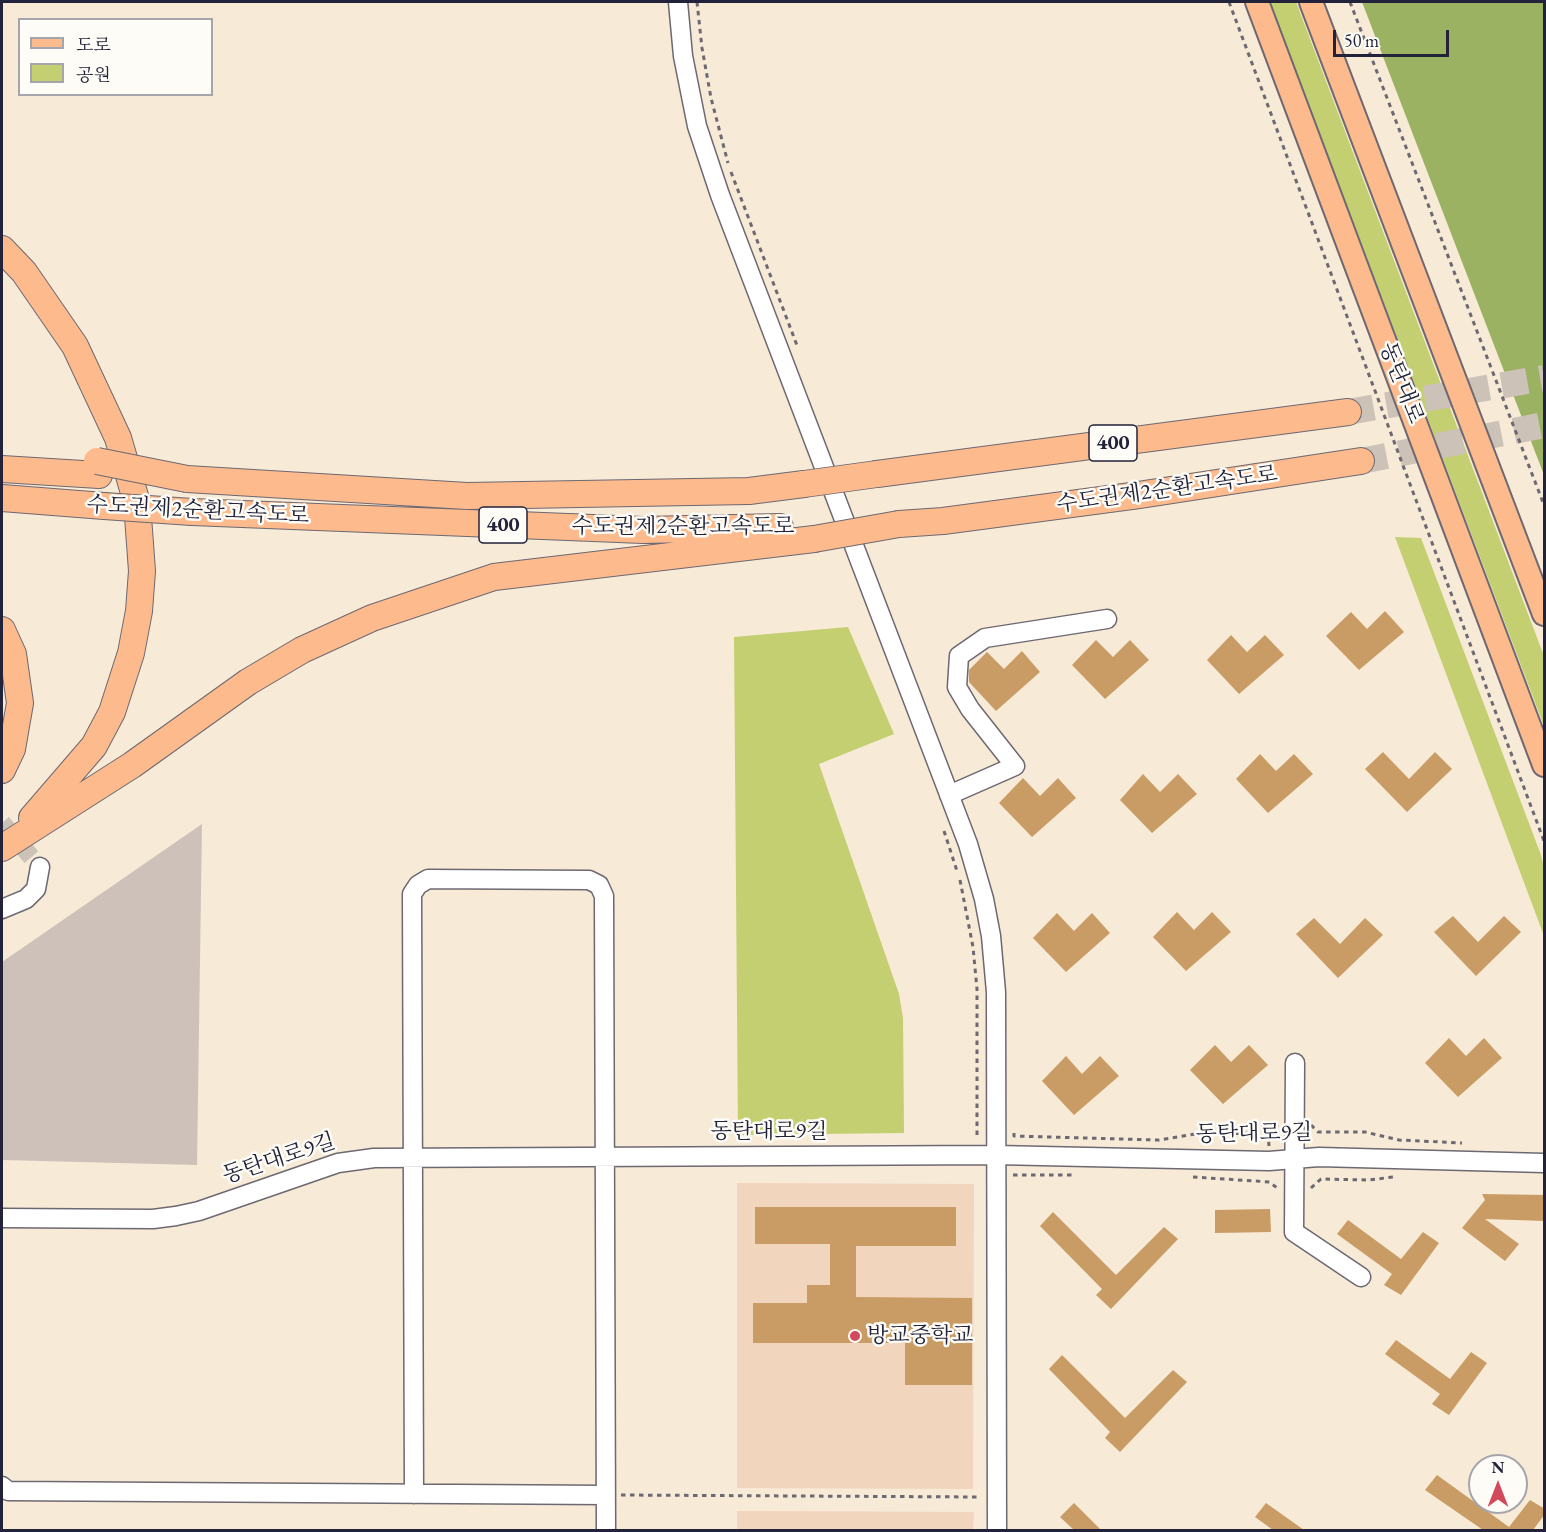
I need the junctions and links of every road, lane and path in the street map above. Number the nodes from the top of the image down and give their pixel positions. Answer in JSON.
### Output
{"nodes":[{"id":1,"x":678,"y":2,"type":"edge"},
{"id":2,"x":697,"y":2,"type":"edge"},
{"id":3,"x":1229,"y":2,"type":"edge"},
{"id":4,"x":1257,"y":2,"type":"edge"},
{"id":5,"x":1311,"y":2,"type":"edge"},
{"id":6,"x":1350,"y":2,"type":"edge"},
{"id":7,"x":2,"y":249,"type":"edge"},
{"id":8,"x":802,"y":359,"type":"dead end"},
{"id":9,"x":1348,"y":412,"type":"tunnel mouth"},
{"id":10,"x":2,"y":452,"type":"edge"},
{"id":11,"x":1361,"y":461,"type":"tunnel mouth"},
{"id":12,"x":98,"y":468,"type":"junction"},
{"id":13,"x":2,"y":469,"type":"edge"},
{"id":14,"x":2,"y":498,"type":"edge"},
{"id":15,"x":1545,"y":505,"type":"edge"},
{"id":16,"x":814,"y":533,"type":"junction"},
{"id":17,"x":1545,"y":614,"type":"edge"},
{"id":18,"x":1107,"y":619,"type":"dead end"},
{"id":19,"x":2,"y":630,"type":"edge"},
{"id":20,"x":1545,"y":765,"type":"edge"},
{"id":21,"x":2,"y":770,"type":"edge"},
{"id":22,"x":949,"y":795,"type":"junction"},
{"id":23,"x":940,"y":822,"type":"dead end"},
{"id":24,"x":1545,"y":841,"type":"edge"},
{"id":25,"x":2,"y":845,"type":"edge"},
{"id":26,"x":40,"y":867,"type":"dead end"},
{"id":27,"x":2,"y":909,"type":"edge"},
{"id":28,"x":1295,"y":1063,"type":"dead end"},
{"id":29,"x":1014,"y":1125,"type":"dead end"},
{"id":30,"x":1275,"y":1125,"type":"dead end"},
{"id":31,"x":1312,"y":1125,"type":"dead end"},
{"id":32,"x":977,"y":1136,"type":"dead end"},
{"id":33,"x":1466,"y":1143,"type":"dead end"},
{"id":34,"x":996,"y":1155,"type":"junction"},
{"id":35,"x":605,"y":1157,"type":"junction"},
{"id":36,"x":413,"y":1158,"type":"junction"},
{"id":37,"x":1294,"y":1161,"type":"junction"},
{"id":38,"x":1545,"y":1163,"type":"edge"},
{"id":39,"x":1083,"y":1175,"type":"dead end"},
{"id":40,"x":1403,"y":1175,"type":"dead end"},
{"id":41,"x":1186,"y":1177,"type":"dead end"},
{"id":42,"x":1013,"y":1186,"type":"dead end"},
{"id":43,"x":1276,"y":1189,"type":"dead end"},
{"id":44,"x":1310,"y":1189,"type":"dead end"},
{"id":45,"x":2,"y":1218,"type":"edge"},
{"id":46,"x":1361,"y":1277,"type":"dead end"},
{"id":47,"x":2,"y":1486,"type":"edge"},
{"id":48,"x":414,"y":1494,"type":"junction"},
{"id":49,"x":606,"y":1495,"type":"junction"},
{"id":50,"x":977,"y":1497,"type":"dead end"},
{"id":51,"x":606,"y":1530,"type":"edge"},
{"id":52,"x":997,"y":1530,"type":"edge"}],
"edges":[{"from":1,"to":22,"type":"street"},
{"from":2,"to":8,"type":"path"},
{"from":3,"to":24,"type":"path"},
{"from":4,"to":20,"type":"main road","name":"동탄대로"},
{"from":5,"to":17,"type":"main road"},
{"from":6,"to":15,"type":"path"},
{"from":7,"to":25,"type":"highway"},
{"from":9,"to":12,"type":"highway","name":"수도권제2순환고속도로","number":"400","bridge":true},
{"from":10,"to":12,"type":"highway"},
{"from":11,"to":16,"type":"highway","name":"수도권제2순환고속도로","bridge":true},
{"from":12,"to":13,"type":"highway","name":"수도권제2순환고속도로"},
{"from":14,"to":16,"type":"highway","name":"수도권제2순환고속도로","number":"400","bridge":true},
{"from":16,"to":25,"type":"highway"},
{"from":18,"to":22,"type":"street"},
{"from":19,"to":21,"type":"highway"},
{"from":22,"to":34,"type":"street"},
{"from":23,"to":32,"type":"path"},
{"from":26,"to":27,"type":"street"},
{"from":28,"to":37,"type":"street"},
{"from":29,"to":30,"type":"path"},
{"from":31,"to":33,"type":"path"},
{"from":34,"to":35,"type":"street","name":"동탄대로9길"},
{"from":34,"to":37,"type":"street","name":"동탄대로9길"},
{"from":34,"to":52,"type":"street"},
{"from":35,"to":36,"type":"street","name":"동탄대로9길"},
{"from":35,"to":36,"type":"street"},
{"from":35,"to":49,"type":"street"},
{"from":36,"to":45,"type":"street","name":"동탄대로9길"},
{"from":36,"to":48,"type":"street"},
{"from":37,"to":38,"type":"street","name":"동탄대로9길"},
{"from":37,"to":46,"type":"street"},
{"from":39,"to":42,"type":"path"},
{"from":40,"to":44,"type":"path"},
{"from":41,"to":43,"type":"path"},
{"from":47,"to":48,"type":"street"},
{"from":48,"to":49,"type":"street"},
{"from":49,"to":50,"type":"path"},
{"from":49,"to":51,"type":"street"}]}
